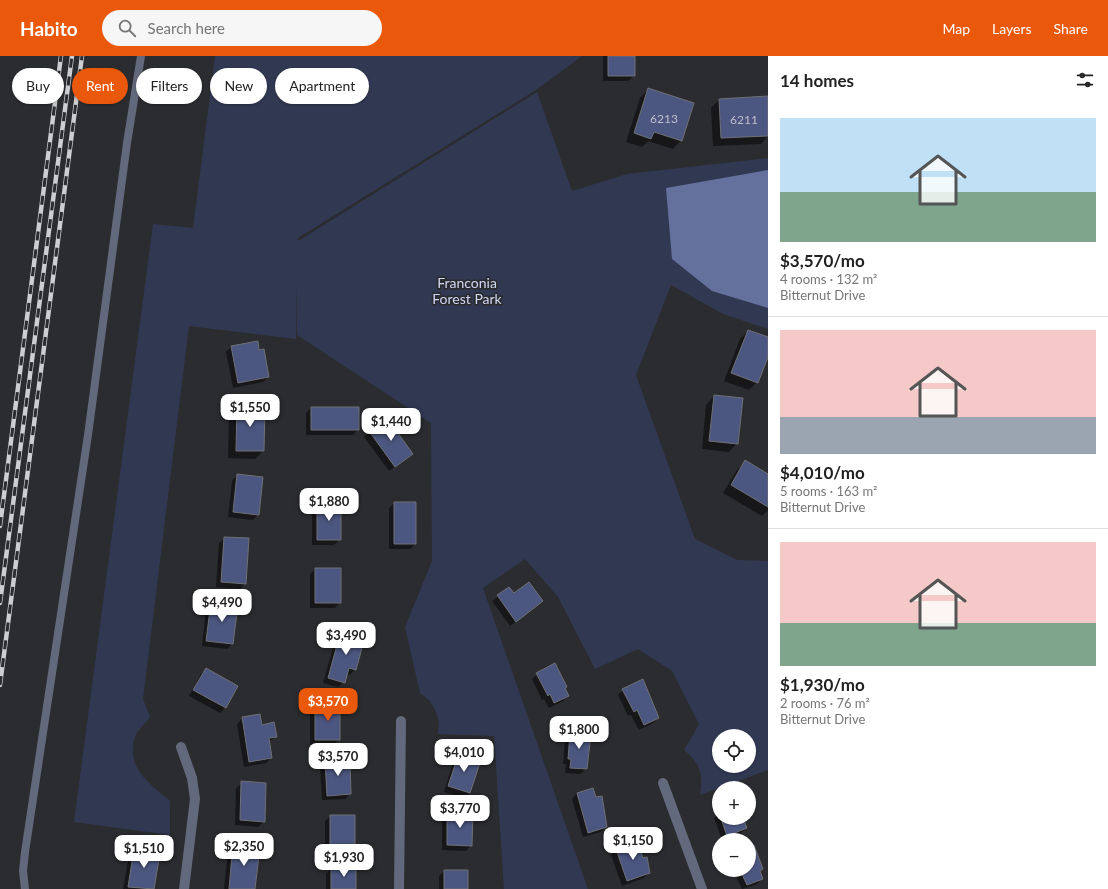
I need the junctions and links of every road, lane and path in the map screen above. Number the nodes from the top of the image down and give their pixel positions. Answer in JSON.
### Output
{"nodes":[{"id":1,"x":141,"y":56,"type":"edge"},
{"id":2,"x":401,"y":721,"type":"dead end"},
{"id":3,"x":181,"y":747,"type":"dead end"},
{"id":4,"x":662,"y":783,"type":"dead end"},
{"id":5,"x":25,"y":889,"type":"edge"},
{"id":6,"x":184,"y":889,"type":"edge"},
{"id":7,"x":399,"y":889,"type":"edge"},
{"id":8,"x":702,"y":889,"type":"edge"}],
"edges":[{"from":1,"to":5,"type":"lane"},
{"from":2,"to":7,"type":"street"},
{"from":3,"to":6,"type":"street"},
{"from":4,"to":8,"type":"street"}]}
